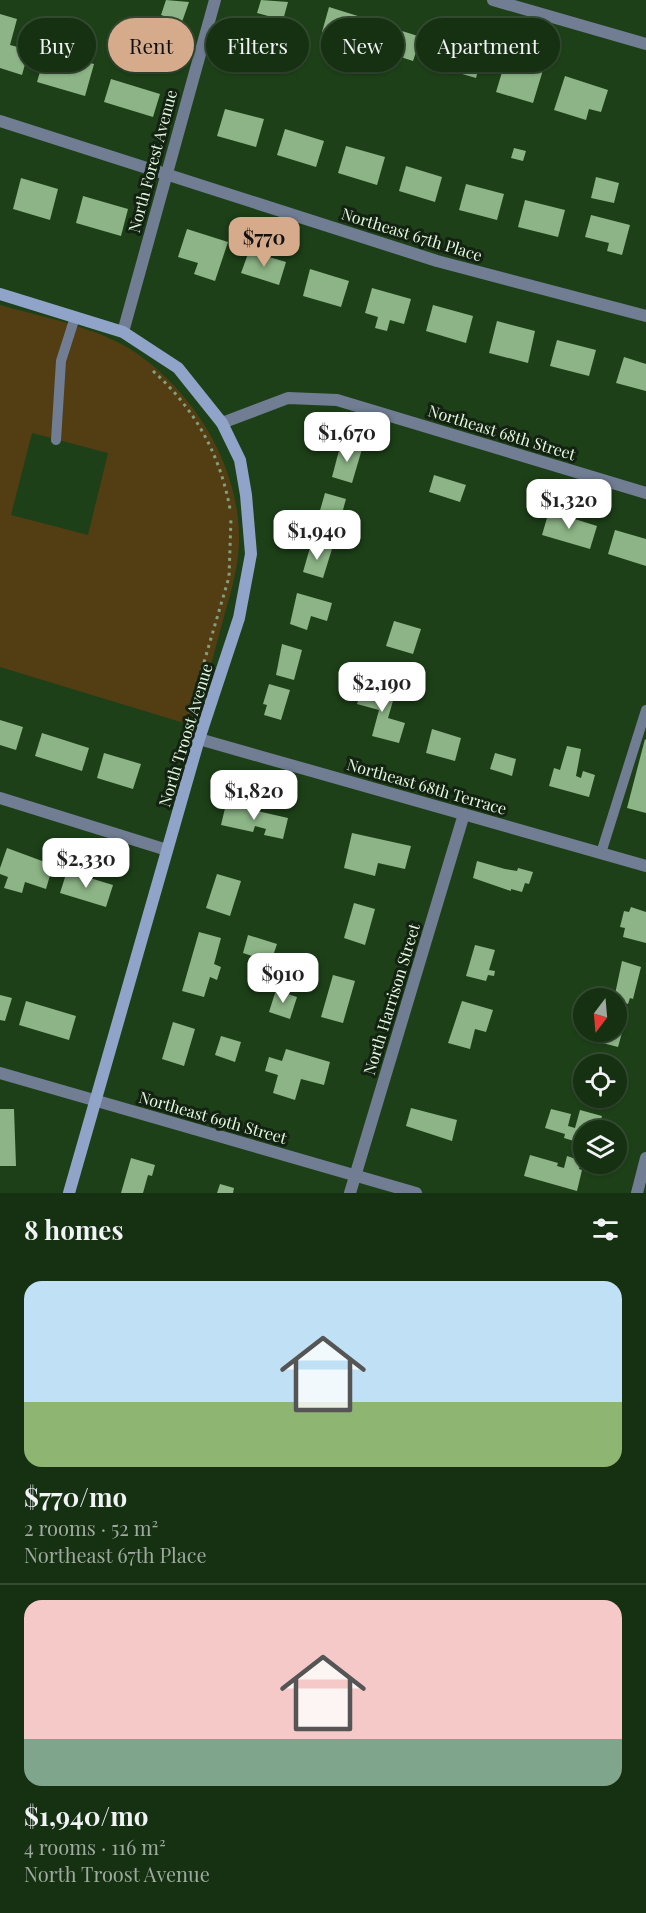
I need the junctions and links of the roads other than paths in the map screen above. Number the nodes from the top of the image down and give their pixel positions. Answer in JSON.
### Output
{"nodes":[{"id":1,"x":215,"y":0,"type":"edge"},
{"id":2,"x":493,"y":0,"type":"edge"},
{"id":3,"x":646,"y":44,"type":"edge"},
{"id":4,"x":0,"y":121,"type":"edge"},
{"id":5,"x":166,"y":174,"type":"junction"},
{"id":6,"x":0,"y":294,"type":"edge"},
{"id":7,"x":646,"y":315,"type":"edge"},
{"id":8,"x":75,"y":317,"type":"junction"},
{"id":9,"x":123,"y":332,"type":"junction"},
{"id":10,"x":222,"y":423,"type":"junction"},
{"id":11,"x":56,"y":440,"type":"dead end"},
{"id":12,"x":646,"y":493,"type":"edge"},
{"id":13,"x":646,"y":710,"type":"edge"},
{"id":14,"x":199,"y":739,"type":"junction"},
{"id":15,"x":0,"y":798,"type":"edge"},
{"id":16,"x":464,"y":814,"type":"junction"},
{"id":17,"x":167,"y":850,"type":"junction"},
{"id":18,"x":601,"y":854,"type":"junction"},
{"id":19,"x":646,"y":866,"type":"edge"},
{"id":20,"x":0,"y":1073,"type":"edge"},
{"id":21,"x":96,"y":1099,"type":"junction"},
{"id":22,"x":646,"y":1158,"type":"edge"},
{"id":23,"x":356,"y":1176,"type":"junction"},
{"id":24,"x":69,"y":1193,"type":"edge"},
{"id":25,"x":350,"y":1193,"type":"edge"},
{"id":26,"x":416,"y":1193,"type":"edge"},
{"id":27,"x":637,"y":1193,"type":"edge"}],
"edges":[{"from":1,"to":5,"type":"street","name":"North Forest Avenue"},
{"from":2,"to":3,"type":"street"},
{"from":4,"to":5,"type":"street","name":"Northeast 67th Place"},
{"from":5,"to":7,"type":"street","name":"Northeast 67th Place"},
{"from":5,"to":9,"type":"street","name":"North Forest Avenue"},
{"from":6,"to":8,"type":"street"},
{"from":8,"to":9,"type":"street"},
{"from":8,"to":11,"type":"lane"},
{"from":9,"to":10,"type":"street"},
{"from":10,"to":12,"type":"street","name":"Northeast 68th Street"},
{"from":10,"to":14,"type":"street","name":"North Troost Avenue"},
{"from":13,"to":18,"type":"lane"},
{"from":14,"to":16,"type":"street","name":"Northeast 68th Terrace"},
{"from":14,"to":17,"type":"street","name":"North Troost Avenue"},
{"from":15,"to":17,"type":"street"},
{"from":16,"to":18,"type":"street","name":"Northeast 68th Terrace"},
{"from":16,"to":23,"type":"street","name":"North Harrison Street"},
{"from":17,"to":21,"type":"street","name":"North Troost Avenue"},
{"from":18,"to":19,"type":"street","name":"Northeast 68th Terrace"},
{"from":20,"to":21,"type":"street","name":"Northeast 69th Street"},
{"from":21,"to":23,"type":"street","name":"Northeast 69th Street"},
{"from":21,"to":24,"type":"street","name":"North Troost Avenue"},
{"from":22,"to":27,"type":"street"},
{"from":23,"to":25,"type":"street","name":"North Harrison Street"},
{"from":23,"to":26,"type":"street","name":"Northeast 69th Street"}]}
